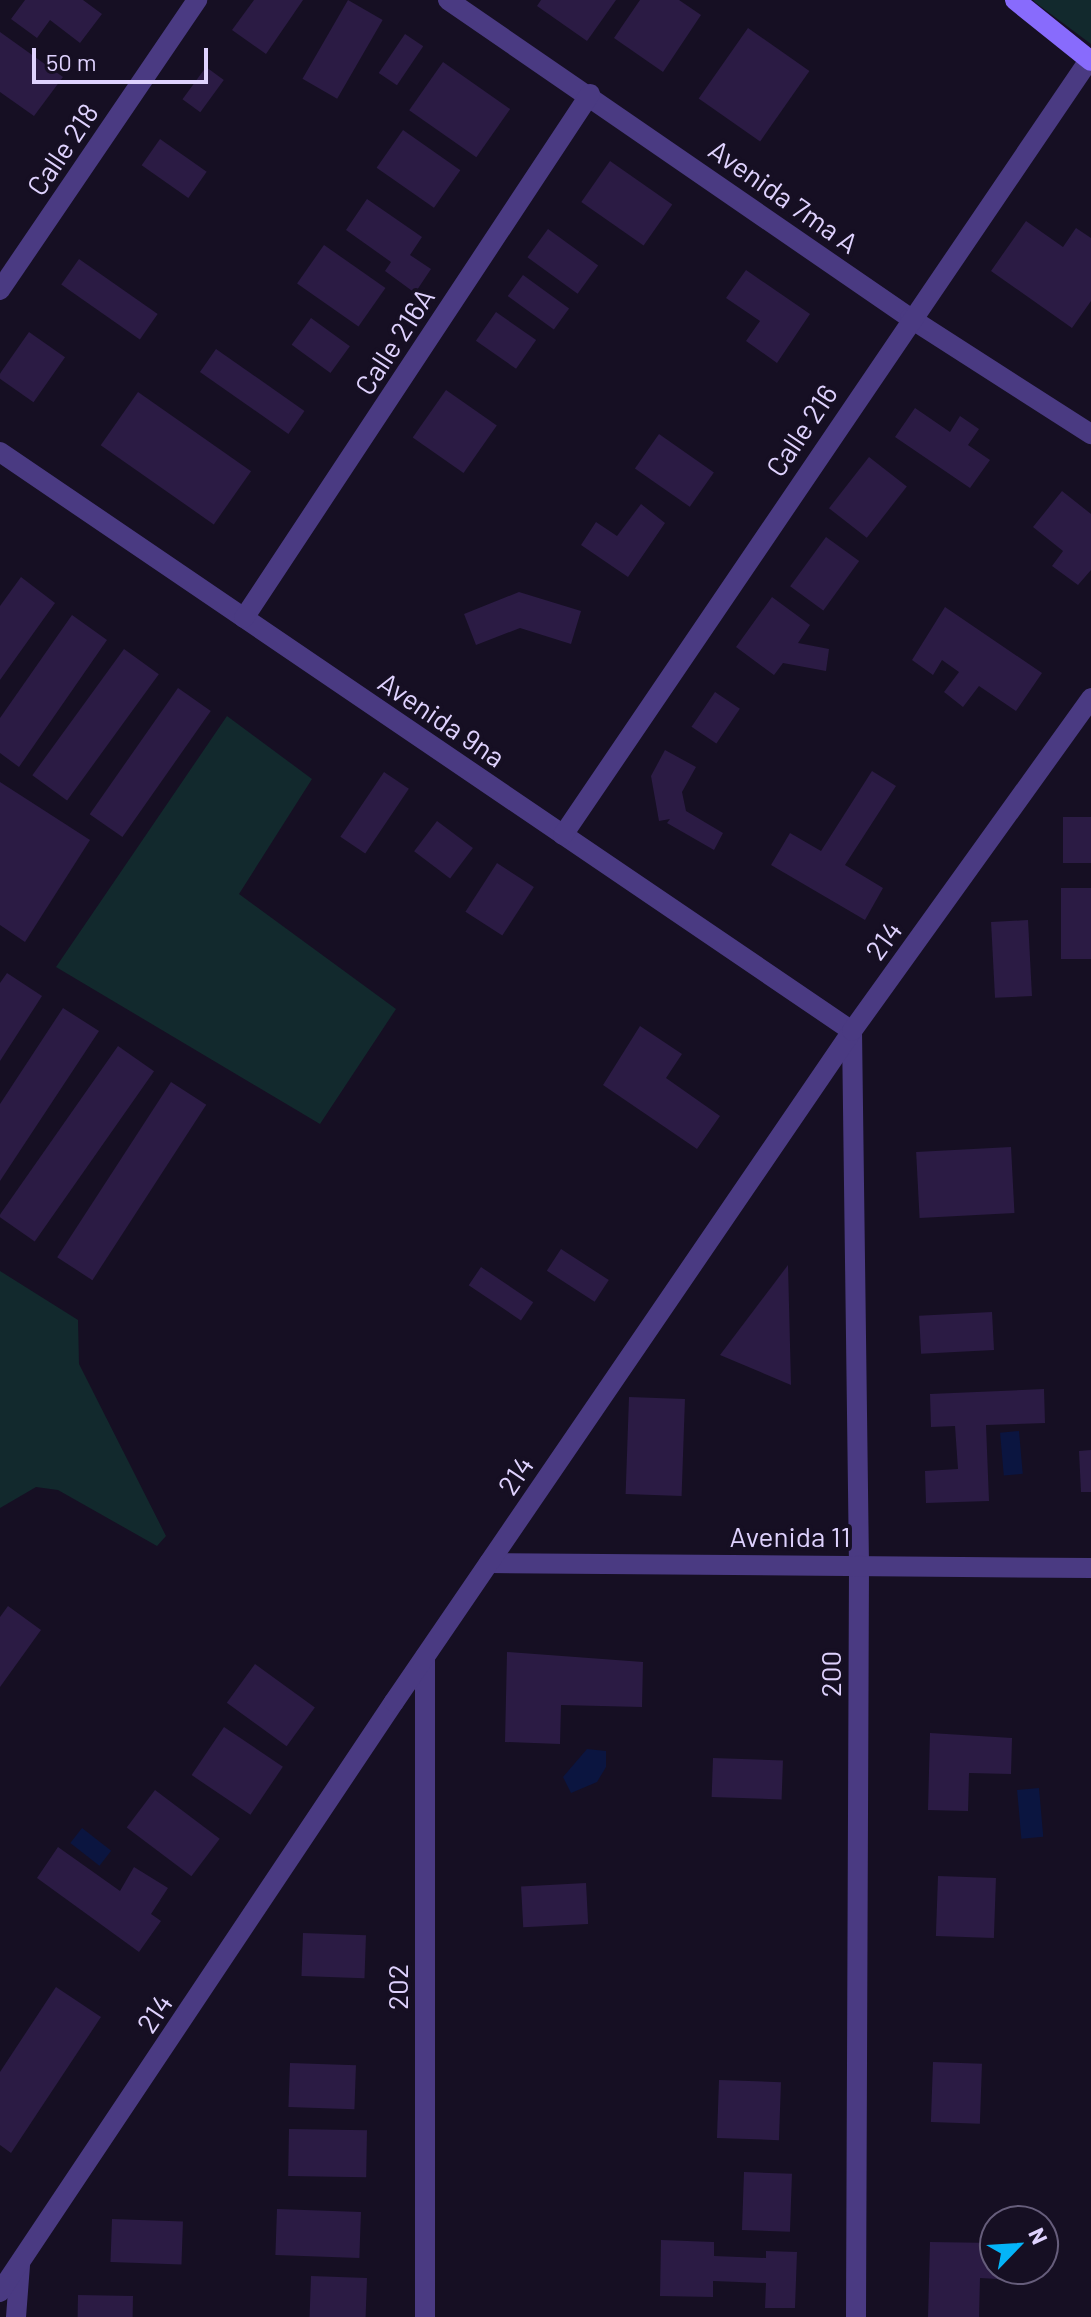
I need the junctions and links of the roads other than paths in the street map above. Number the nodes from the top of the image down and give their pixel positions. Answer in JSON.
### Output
{"nodes":[{"id":1,"x":197,"y":0,"type":"edge"},
{"id":2,"x":448,"y":0,"type":"edge"},
{"id":3,"x":1015,"y":0,"type":"edge"},
{"id":4,"x":1090,"y":60,"type":"edge"},
{"id":5,"x":590,"y":94,"type":"junction"},
{"id":6,"x":0,"y":290,"type":"edge"},
{"id":7,"x":910,"y":318,"type":"junction"},
{"id":8,"x":1091,"y":434,"type":"edge"},
{"id":9,"x":0,"y":452,"type":"edge"},
{"id":10,"x":244,"y":618,"type":"junction"},
{"id":11,"x":1091,"y":698,"type":"edge"},
{"id":12,"x":563,"y":835,"type":"junction"},
{"id":13,"x":852,"y":1031,"type":"junction"},
{"id":14,"x":489,"y":1563,"type":"junction"},
{"id":15,"x":859,"y":1565,"type":"junction"},
{"id":16,"x":1091,"y":1568,"type":"edge"},
{"id":17,"x":425,"y":1657,"type":"junction"},
{"id":18,"x":20,"y":2265,"type":"junction"},
{"id":19,"x":0,"y":2280,"type":"edge"},
{"id":20,"x":0,"y":2292,"type":"edge"},
{"id":21,"x":16,"y":2317,"type":"edge"},
{"id":22,"x":425,"y":2317,"type":"edge"},
{"id":23,"x":856,"y":2317,"type":"edge"}],
"edges":[{"from":1,"to":6,"type":"street","name":"Calle 218"},
{"from":2,"to":5,"type":"street","name":"Avenida 7ma A"},
{"from":3,"to":4,"type":"main road"},
{"from":4,"to":7,"type":"street","name":"Calle 216"},
{"from":5,"to":7,"type":"street","name":"Avenida 7ma A"},
{"from":5,"to":10,"type":"street","name":"Calle 216A"},
{"from":7,"to":8,"type":"street","name":"Avenida 7ma A"},
{"from":7,"to":12,"type":"street","name":"Calle 216"},
{"from":9,"to":10,"type":"street","name":"Avenida 9na"},
{"from":10,"to":12,"type":"street","name":"Avenida 9na"},
{"from":11,"to":13,"type":"street","name":"214"},
{"from":12,"to":13,"type":"street","name":"Avenida 9na"},
{"from":13,"to":14,"type":"street","name":"214"},
{"from":13,"to":15,"type":"street","name":"200"},
{"from":14,"to":15,"type":"street","name":"Avenida 11"},
{"from":14,"to":17,"type":"street","name":"214"},
{"from":15,"to":16,"type":"street","name":"Avenida 11"},
{"from":15,"to":23,"type":"street","name":"200"},
{"from":17,"to":18,"type":"street","name":"214"},
{"from":17,"to":22,"type":"street","name":"202"},
{"from":18,"to":19,"type":"street"},
{"from":18,"to":20,"type":"street","name":"214"},
{"from":18,"to":21,"type":"street"}]}
